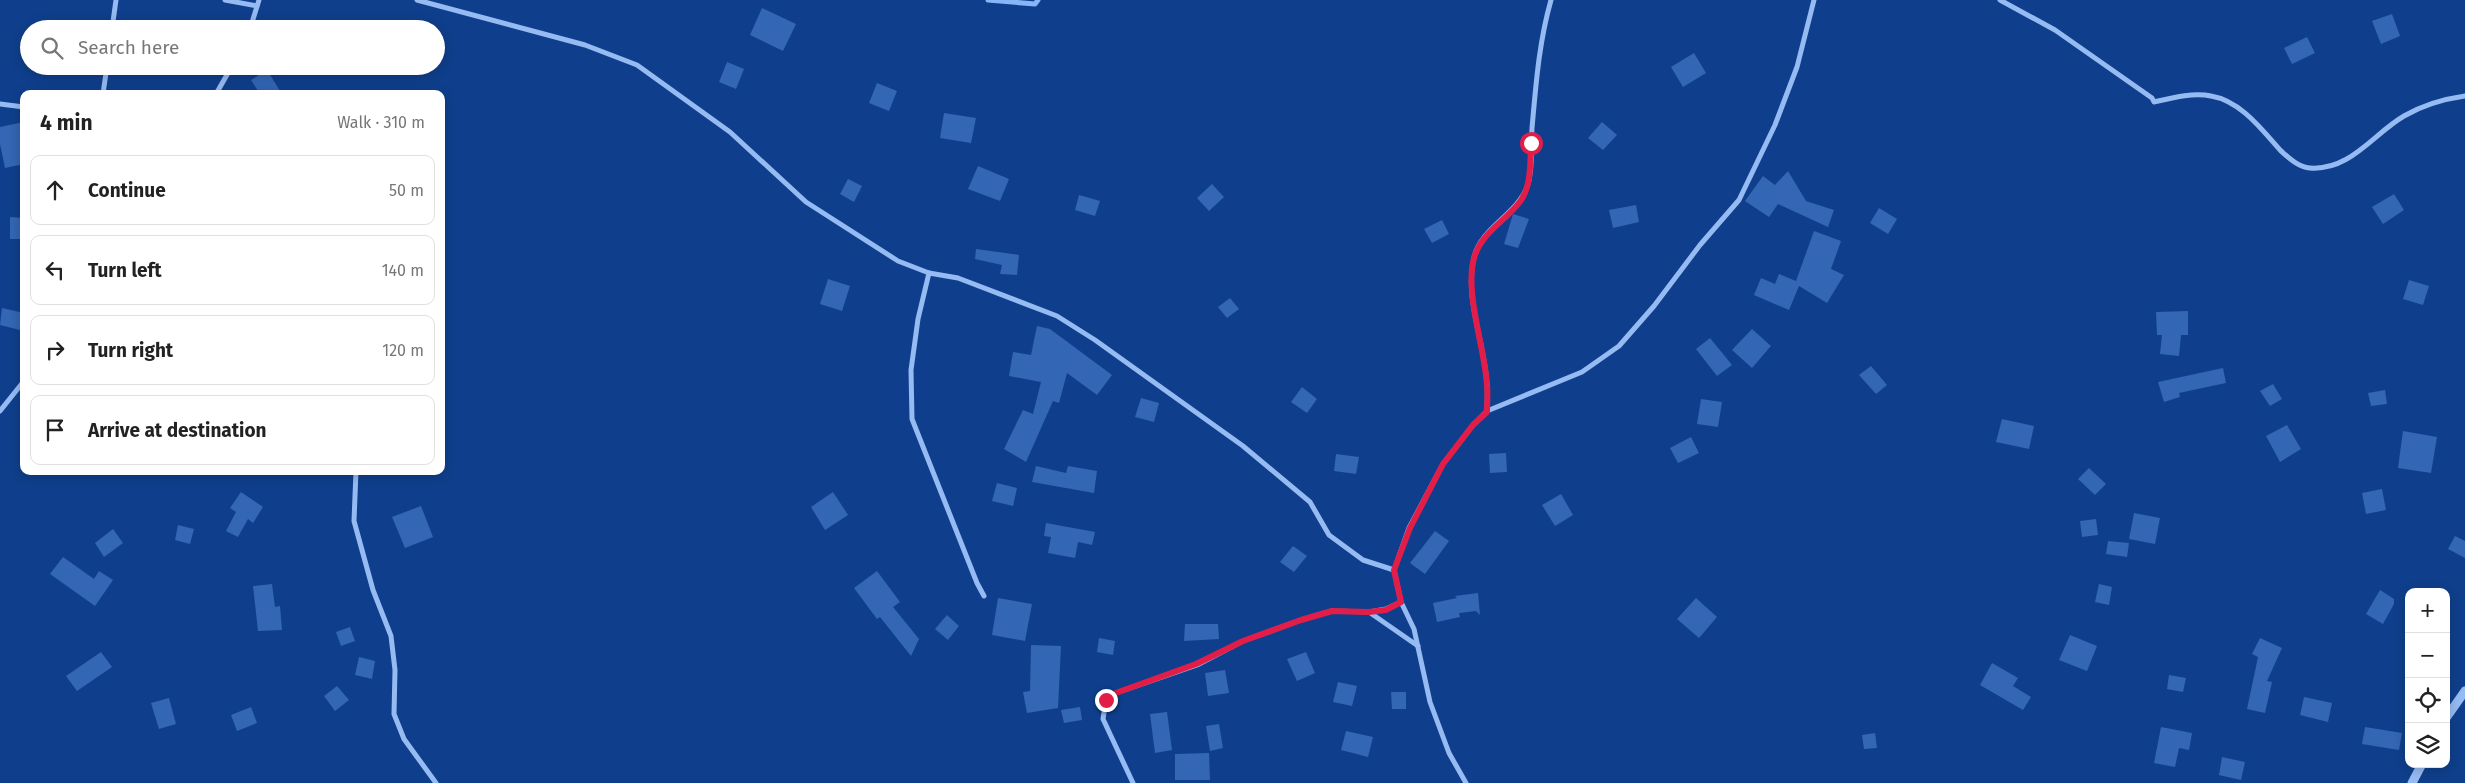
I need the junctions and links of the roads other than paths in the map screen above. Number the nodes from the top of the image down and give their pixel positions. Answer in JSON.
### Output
{"nodes":[{"id":1,"x":116,"y":0,"type":"edge"},
{"id":2,"x":225,"y":0,"type":"edge"},
{"id":3,"x":417,"y":0,"type":"edge"},
{"id":4,"x":1551,"y":0,"type":"edge"},
{"id":5,"x":1814,"y":0,"type":"edge"},
{"id":6,"x":2000,"y":0,"type":"edge"},
{"id":7,"x":258,"y":3,"type":"edge"},
{"id":8,"x":113,"y":20,"type":"edge"},
{"id":9,"x":253,"y":20,"type":"edge"},
{"id":10,"x":106,"y":75,"type":"edge"},
{"id":11,"x":227,"y":75,"type":"edge"},
{"id":12,"x":104,"y":90,"type":"edge"},
{"id":13,"x":218,"y":90,"type":"edge"},
{"id":14,"x":2465,"y":96,"type":"edge"},
{"id":15,"x":0,"y":104,"type":"edge"},
{"id":16,"x":20,"y":107,"type":"edge"},
{"id":17,"x":930,"y":272,"type":"junction"},
{"id":18,"x":20,"y":386,"type":"edge"},
{"id":19,"x":0,"y":411,"type":"edge"},
{"id":20,"x":1487,"y":412,"type":"junction"},
{"id":21,"x":356,"y":475,"type":"edge"},
{"id":22,"x":1394,"y":570,"type":"junction"},
{"id":23,"x":984,"y":596,"type":"dead end"},
{"id":24,"x":1401,"y":602,"type":"junction"},
{"id":25,"x":1369,"y":612,"type":"junction"},
{"id":26,"x":1418,"y":646,"type":"junction"},
{"id":27,"x":2465,"y":691,"type":"edge"},
{"id":28,"x":2450,"y":712,"type":"edge"},
{"id":29,"x":2420,"y":768,"type":"edge"},
{"id":30,"x":436,"y":783,"type":"edge"},
{"id":31,"x":1133,"y":783,"type":"edge"},
{"id":32,"x":1466,"y":783,"type":"edge"},
{"id":33,"x":2412,"y":783,"type":"edge"}],
"edges":[{"from":1,"to":8,"type":"street"},
{"from":2,"to":7,"type":"street"},
{"from":3,"to":17,"type":"street"},
{"from":4,"to":20,"type":"street"},
{"from":5,"to":20,"type":"street"},
{"from":6,"to":14,"type":"street"},
{"from":7,"to":9,"type":"street"},
{"from":10,"to":12,"type":"street"},
{"from":11,"to":13,"type":"street"},
{"from":15,"to":16,"type":"street"},
{"from":17,"to":22,"type":"street"},
{"from":17,"to":23,"type":"street"},
{"from":18,"to":19,"type":"street"},
{"from":20,"to":22,"type":"street"},
{"from":21,"to":30,"type":"street"},
{"from":22,"to":24,"type":"street"},
{"from":24,"to":25,"type":"street"},
{"from":24,"to":26,"type":"street"},
{"from":25,"to":26,"type":"street"},
{"from":25,"to":31,"type":"street"},
{"from":26,"to":32,"type":"street"},
{"from":27,"to":28,"type":"street"},
{"from":29,"to":33,"type":"street"}]}
